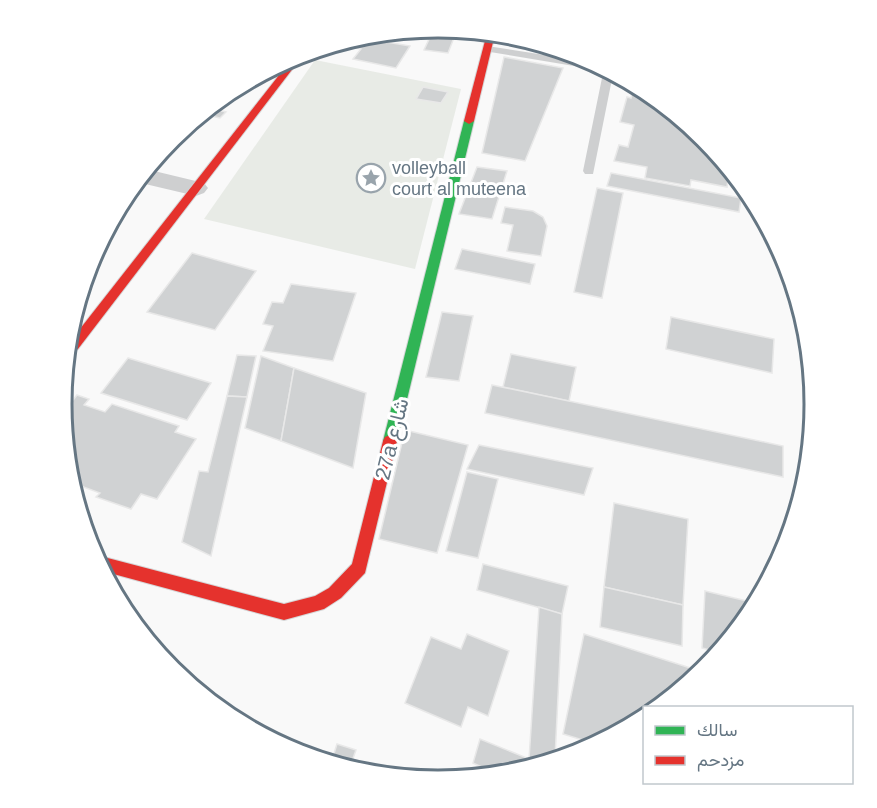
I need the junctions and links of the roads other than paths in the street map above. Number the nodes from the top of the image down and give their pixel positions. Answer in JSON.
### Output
{"nodes":[{"id":1,"x":488,"y":43,"type":"edge"},
{"id":2,"x":564,"y":60,"type":"edge"},
{"id":3,"x":288,"y":70,"type":"edge"},
{"id":4,"x":608,"y":79,"type":"edge"},
{"id":5,"x":589,"y":171,"type":"dead end"},
{"id":6,"x":150,"y":178,"type":"edge"},
{"id":7,"x":196,"y":188,"type":"junction"},
{"id":8,"x":78,"y":340,"type":"edge"},
{"id":9,"x":110,"y":566,"type":"edge"}],
"edges":[{"from":1,"to":2,"type":"lane"},
{"from":1,"to":9,"type":"street","name":"27a شارع"},
{"from":3,"to":7,"type":"street"},
{"from":4,"to":5,"type":"lane"},
{"from":6,"to":7,"type":"street"},
{"from":7,"to":8,"type":"street"}]}
